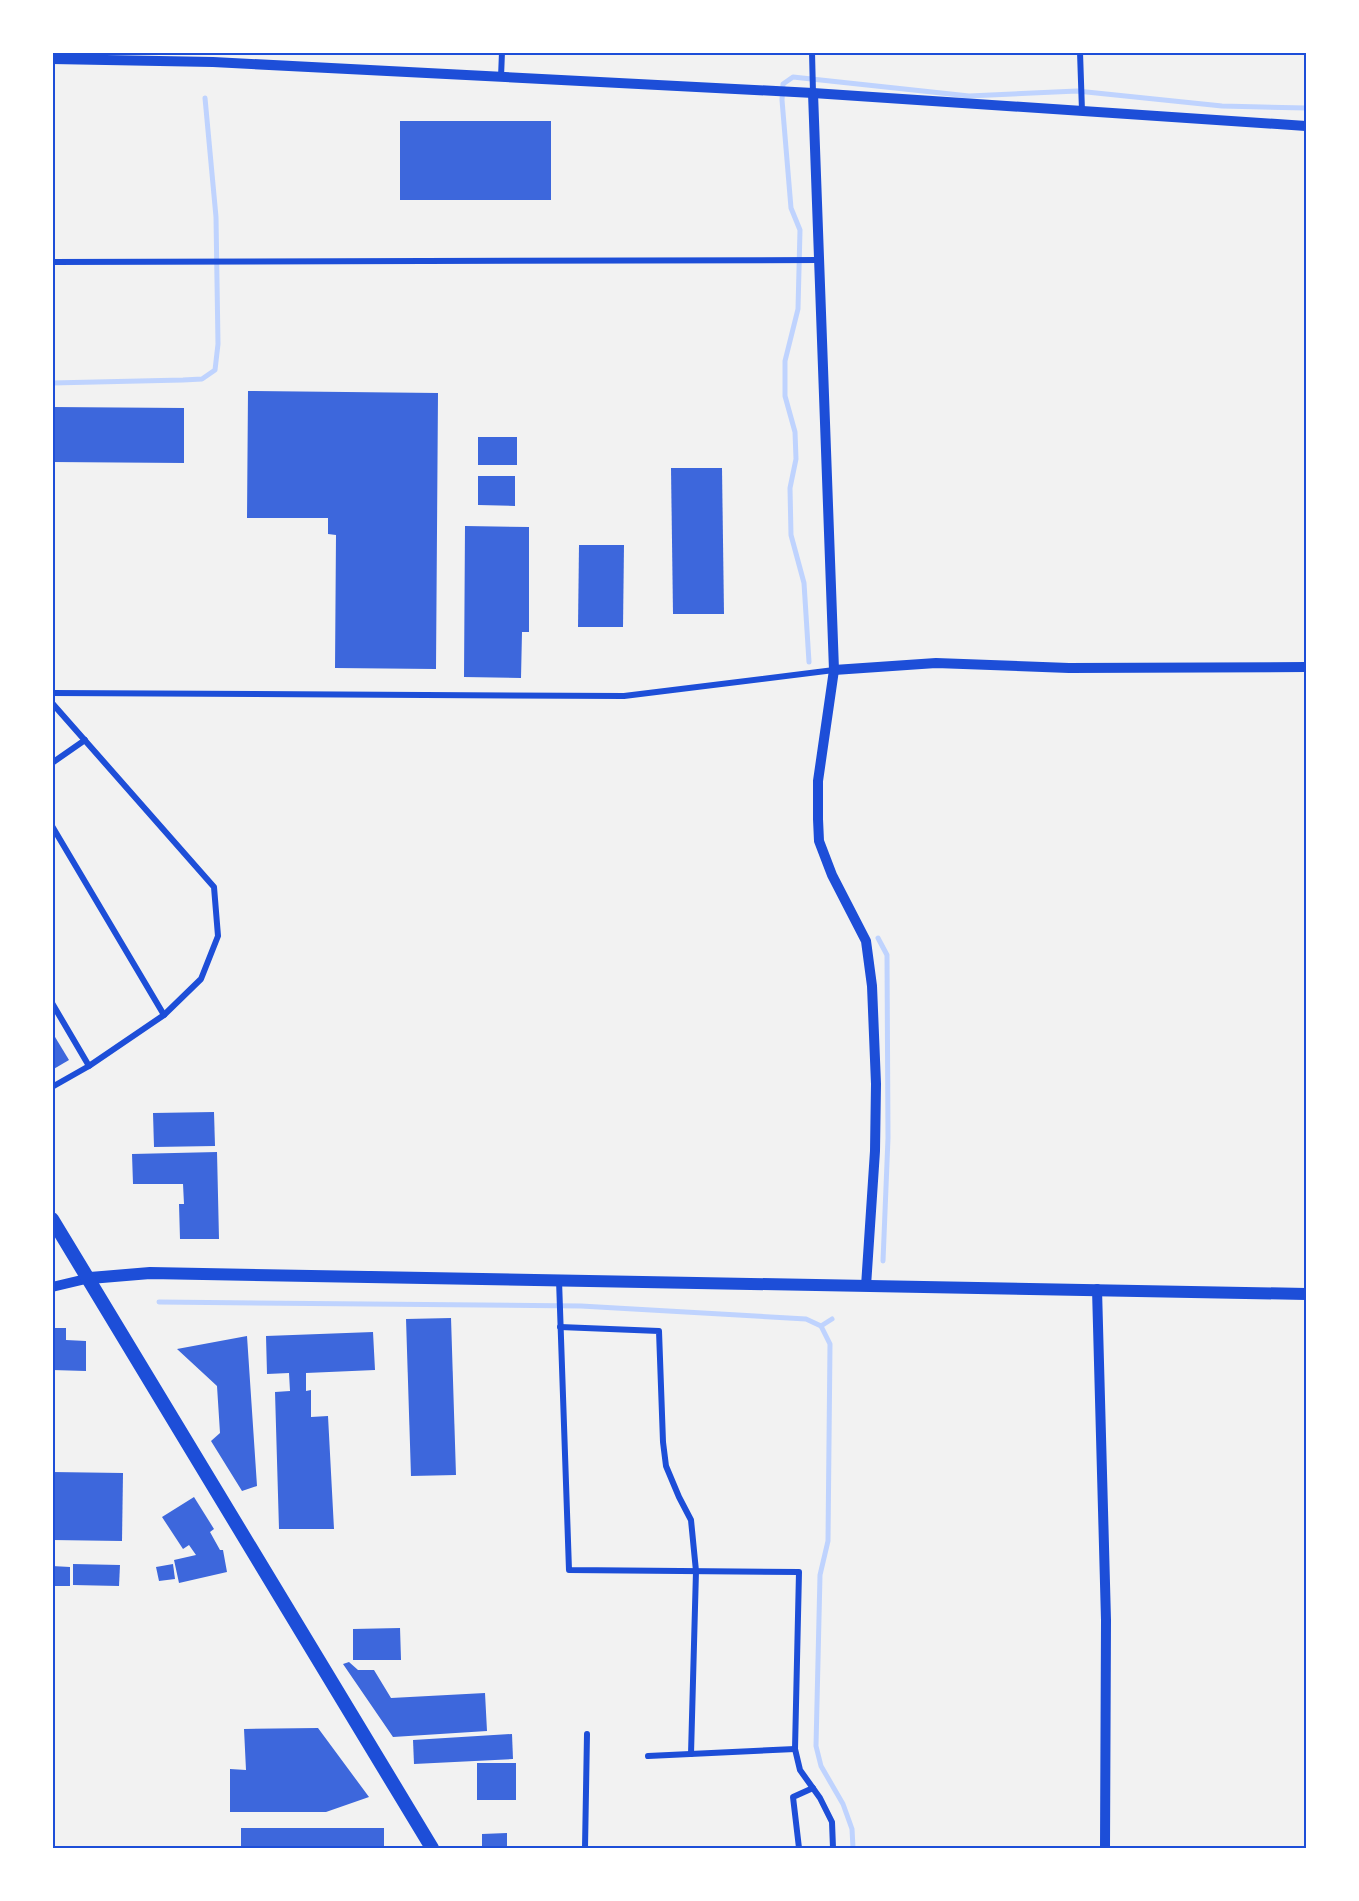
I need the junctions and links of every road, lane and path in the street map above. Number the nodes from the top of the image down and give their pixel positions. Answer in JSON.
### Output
{"nodes":[{"id":1,"x":502,"y":52,"type":"edge"},
{"id":2,"x":812,"y":52,"type":"edge"},
{"id":3,"x":1080,"y":52,"type":"edge"},
{"id":4,"x":223,"y":57,"type":"edge"},
{"id":5,"x":52,"y":59,"type":"edge"},
{"id":6,"x":501,"y":77,"type":"junction"},
{"id":7,"x":813,"y":93,"type":"junction"},
{"id":8,"x":1082,"y":111,"type":"junction"},
{"id":9,"x":1306,"y":126,"type":"edge"},
{"id":10,"x":819,"y":260,"type":"junction"},
{"id":11,"x":52,"y":262,"type":"edge"},
{"id":12,"x":1306,"y":667,"type":"edge"},
{"id":13,"x":834,"y":670,"type":"junction"},
{"id":14,"x":52,"y":693,"type":"edge"},
{"id":15,"x":52,"y":703,"type":"edge"},
{"id":16,"x":85,"y":740,"type":"junction"},
{"id":17,"x":52,"y":763,"type":"edge"},
{"id":18,"x":52,"y":826,"type":"edge"},
{"id":19,"x":52,"y":1003,"type":"edge"},
{"id":20,"x":164,"y":1015,"type":"junction"},
{"id":21,"x":89,"y":1066,"type":"junction"},
{"id":22,"x":52,"y":1087,"type":"edge"},
{"id":23,"x":52,"y":1219,"type":"edge"},
{"id":24,"x":90,"y":1278,"type":"junction"},
{"id":25,"x":559,"y":1279,"type":"junction"},
{"id":26,"x":866,"y":1286,"type":"junction"},
{"id":27,"x":52,"y":1287,"type":"edge"},
{"id":28,"x":1097,"y":1289,"type":"junction"},
{"id":29,"x":1306,"y":1294,"type":"edge"},
{"id":30,"x":560,"y":1327,"type":"junction"},
{"id":31,"x":696,"y":1571,"type":"junction"},
{"id":32,"x":587,"y":1734,"type":"dead end"},
{"id":33,"x":795,"y":1749,"type":"junction"},
{"id":34,"x":691,"y":1754,"type":"junction"},
{"id":35,"x":648,"y":1756,"type":"dead end"},
{"id":36,"x":813,"y":1788,"type":"junction"},
{"id":37,"x":432,"y":1848,"type":"edge"},
{"id":38,"x":585,"y":1848,"type":"edge"},
{"id":39,"x":799,"y":1848,"type":"edge"},
{"id":40,"x":833,"y":1848,"type":"edge"},
{"id":41,"x":1105,"y":1848,"type":"edge"}],
"edges":[{"from":1,"to":6,"type":"street"},
{"from":2,"to":7,"type":"street"},
{"from":3,"to":8,"type":"street"},
{"from":4,"to":5,"type":"street"},
{"from":4,"to":6,"type":"street"},
{"from":6,"to":7,"type":"street"},
{"from":7,"to":8,"type":"street"},
{"from":7,"to":10,"type":"street"},
{"from":8,"to":9,"type":"street"},
{"from":10,"to":11,"type":"street"},
{"from":10,"to":13,"type":"street"},
{"from":12,"to":13,"type":"street"},
{"from":13,"to":14,"type":"street"},
{"from":13,"to":26,"type":"street"},
{"from":15,"to":16,"type":"street"},
{"from":16,"to":17,"type":"street"},
{"from":16,"to":20,"type":"street"},
{"from":18,"to":20,"type":"street"},
{"from":19,"to":21,"type":"street"},
{"from":20,"to":21,"type":"street"},
{"from":21,"to":22,"type":"street"},
{"from":23,"to":24,"type":"highway"},
{"from":24,"to":25,"type":"main road"},
{"from":24,"to":27,"type":"street"},
{"from":24,"to":37,"type":"highway"},
{"from":25,"to":26,"type":"main road"},
{"from":25,"to":30,"type":"street"},
{"from":26,"to":28,"type":"main road"},
{"from":28,"to":29,"type":"main road"},
{"from":28,"to":41,"type":"street"},
{"from":30,"to":31,"type":"street"},
{"from":30,"to":31,"type":"street"},
{"from":31,"to":33,"type":"street"},
{"from":31,"to":34,"type":"street"},
{"from":32,"to":38,"type":"street"},
{"from":33,"to":34,"type":"street"},
{"from":33,"to":36,"type":"street"},
{"from":34,"to":35,"type":"street"},
{"from":36,"to":39,"type":"street"},
{"from":36,"to":40,"type":"street"}]}
